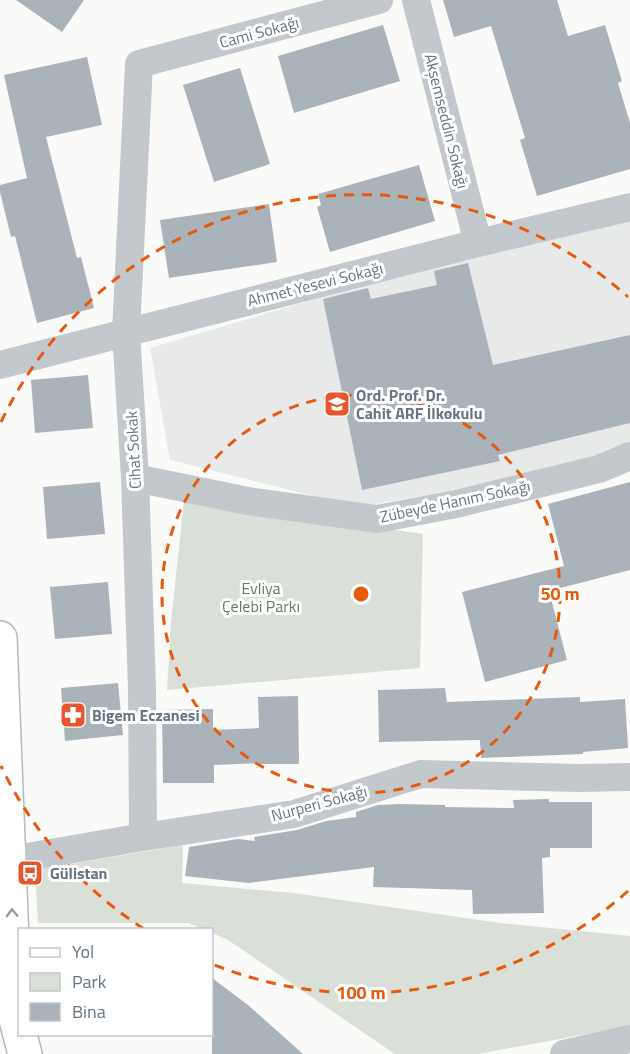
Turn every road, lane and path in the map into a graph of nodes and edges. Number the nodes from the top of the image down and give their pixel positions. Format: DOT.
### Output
graph roads {
  1 [pos="379,0"];
  2 [pos="416,0"];
  3 [pos="139,64"];
  4 [pos="630,207"];
  5 [pos="478,243"];
  6 [pos="126,332"];
  7 [pos="0,365"];
  8 [pos="630,456"];
  9 [pos="135,478"];
  10 [pos="0,638"];
  11 [pos="630,777"];
  12 [pos="143,837"];
  13 [pos="10,860"];
  14 [pos="18,1027"];
  15 [pos="20,1036"];
  16 [pos="630,1039"];
  17 [pos="25,1054"];
  18 [pos="564,1054"];
  1 -- 3 [label="street, Cami Sokağı"];
  2 -- 5 [label="street, Akşemseddin Sokağı"];
  3 -- 6 [label="street, Cihat Sokak"];
  4 -- 5 [label="street, Ahmet Yesevi Sokağı"];
  5 -- 6 [label="street, Ahmet Yesevi Sokağı"];
  6 -- 7 [label="street, Ahmet Yesevi Sokağı"];
  6 -- 9 [label="street, Cihat Sokak"];
  8 -- 9 [label="street, Zübeyde Hanım Sokağı"];
  9 -- 12 [label="street, Cihat Sokak"];
  10 -- 13 [label="main road"];
  11 -- 12 [label="street, Nurperi Sokağı"];
  12 -- 13 [label="street, Nurperi Sokağı"];
  14 -- 13 [label="main road, one-way"];
  17 -- 15 [label="main road, one-way"];
  16 -- 18 [label="street"];
}
